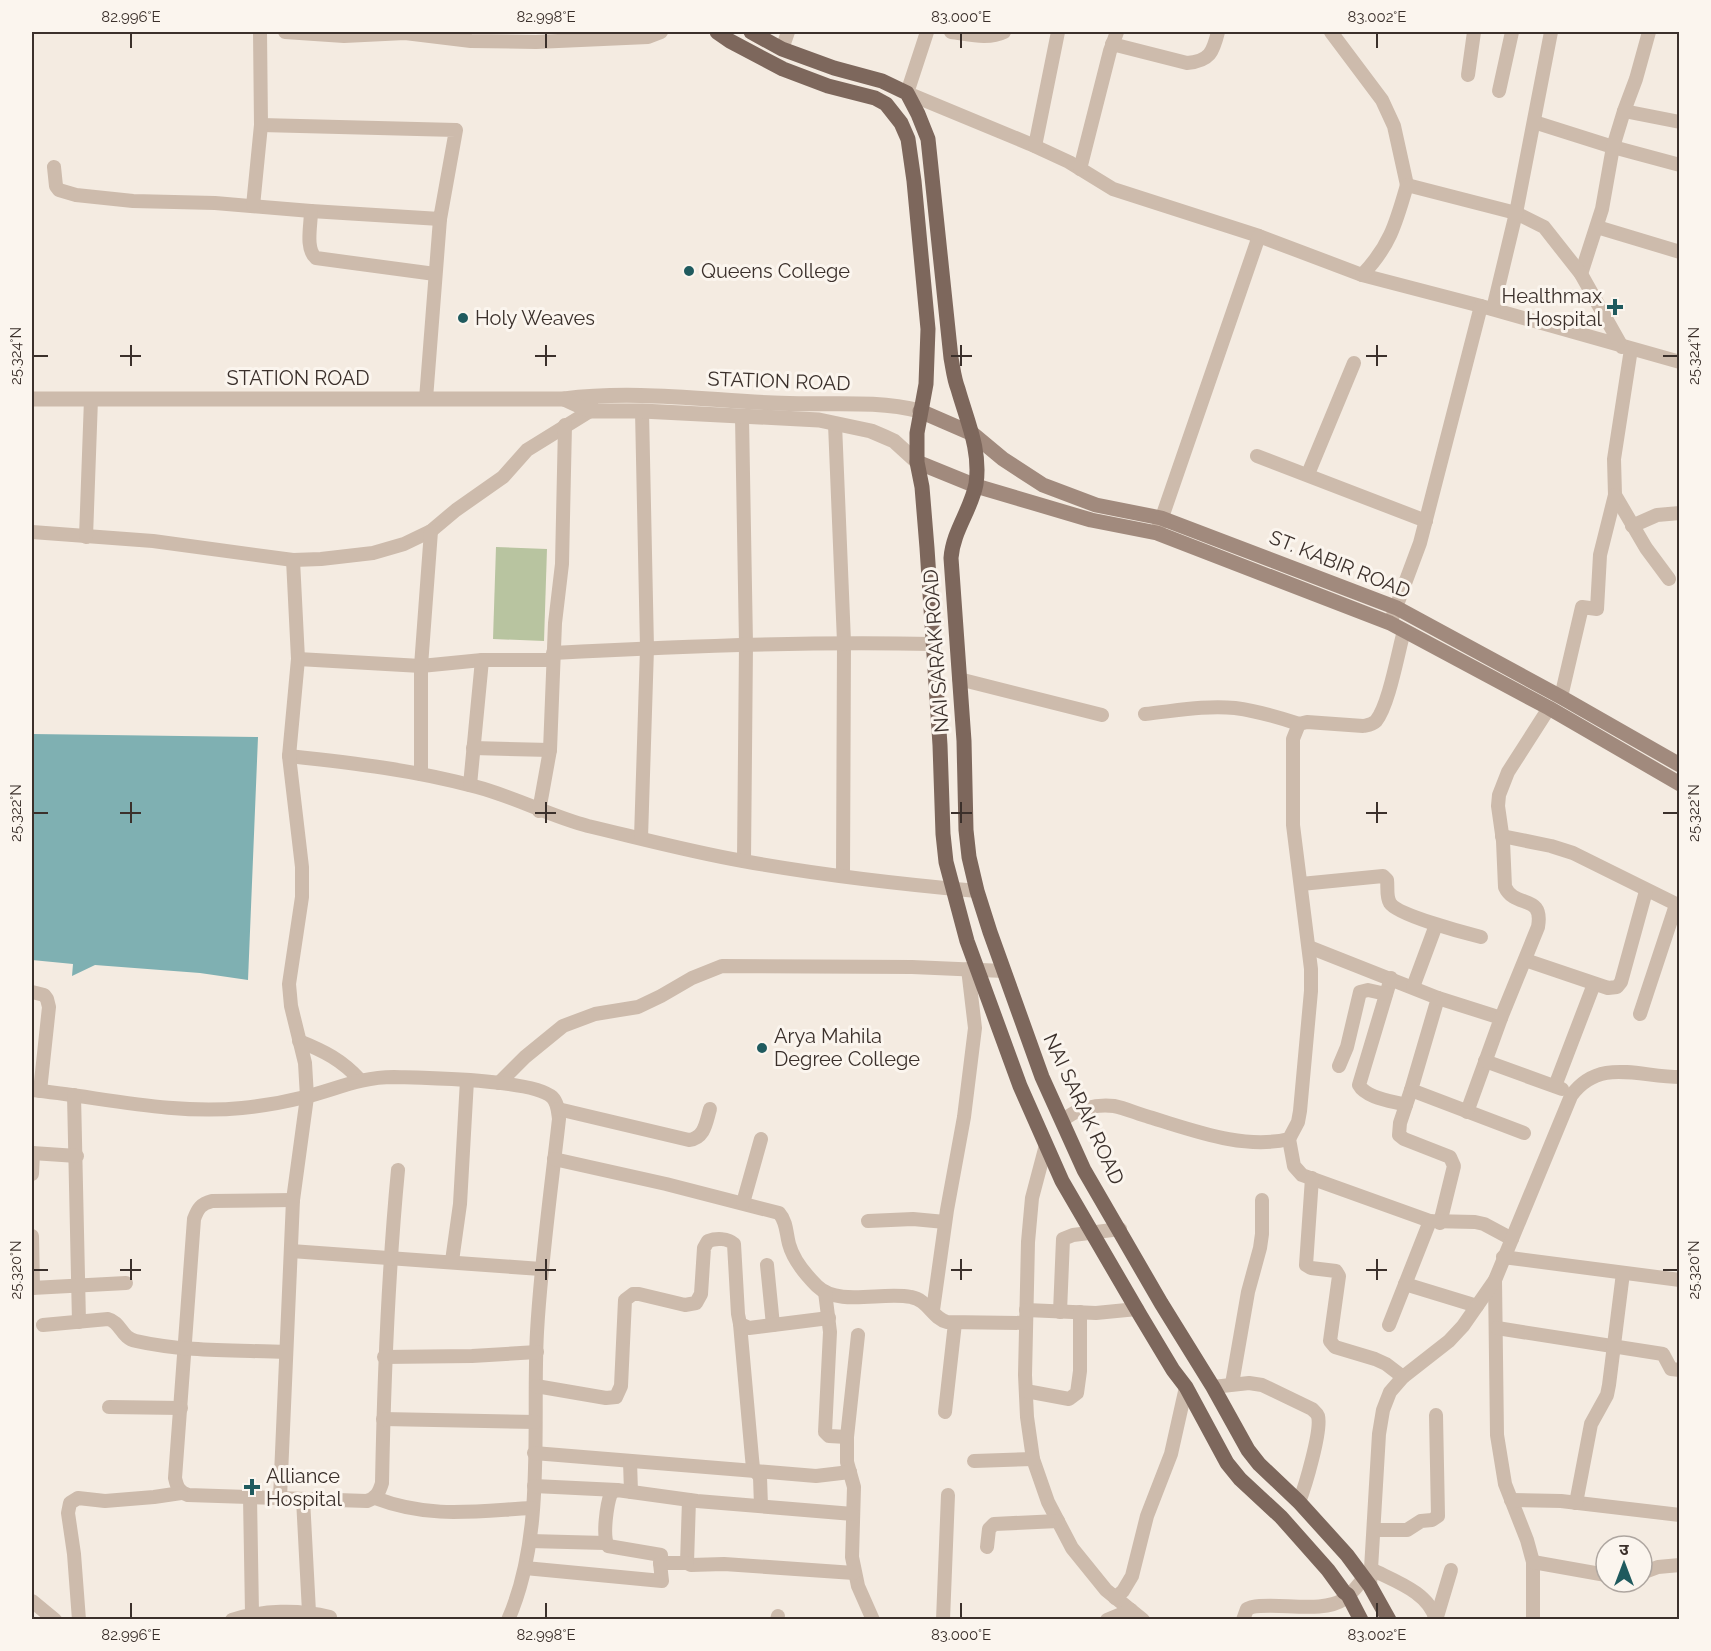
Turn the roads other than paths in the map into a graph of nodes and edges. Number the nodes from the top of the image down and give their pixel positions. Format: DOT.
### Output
graph roads {
  1 [pos="260,32"];
  2 [pos="285,32"];
  3 [pos="405,32"];
  4 [pos="661,32"];
  5 [pos="717,32"];
  6 [pos="751,32"];
  7 [pos="788,32"];
  8 [pos="927,32"];
  9 [pos="951,32"];
  10 [pos="1004,32"];
  11 [pos="1058,32"];
  12 [pos="1218,32"];
  13 [pos="1330,32"];
  14 [pos="1474,32"];
  15 [pos="1512,32"];
  16 [pos="1551,32"];
  17 [pos="1649,32"];
  18 [pos="1114,38"];
  19 [pos="782,49"];
  20 [pos="1468,75"];
  21 [pos="1498,91"];
  22 [pos="907,93"];
  23 [pos="1624,111"];
  24 [pos="1534,122"];
  25 [pos="1680,122"];
  26 [pos="261,125"];
  27 [pos="1035,146"];
  28 [pos="1613,147"];
  29 [pos="1680,165"];
  30 [pos="54,167"];
  31 [pos="1080,169"];
  32 [pos="1407,185"];
  33 [pos="253,206"];
  34 [pos="312,211"];
  35 [pos="1516,213"];
  36 [pos="440,219"];
  37 [pos="1597,227"];
  38 [pos="1259,236"];
  39 [pos="1680,252"];
  40 [pos="435,274"];
  41 [pos="1581,274"];
  42 [pos="1362,275"];
  43 [pos="1487,308"];
  44 [pos="1626,348"];
  45 [pos="1680,362"];
  46 [pos="1354,363"];
  47 [pos="32,399"];
  48 [pos="91,399"];
  49 [pos="426,399"];
  50 [pos="591,403"];
  51 [pos="642,411"];
  52 [pos="920,411"];
  53 [pos="742,417"];
  54 [pos="835,424"];
  55 [pos="565,425"];
  56 [pos="973,434"];
  57 [pos="1257,456"];
  58 [pos="917,462"];
  59 [pos="1308,474"];
  60 [pos="975,486"];
  61 [pos="1616,495"];
  62 [pos="1680,513"];
  63 [pos="1161,518"];
  64 [pos="1426,521"];
  65 [pos="1632,526"];
  66 [pos="430,531"];
  67 [pos="32,532"];
  68 [pos="1157,533"];
  69 [pos="86,537"];
  70 [pos="293,560"];
  71 [pos="1669,579"];
  72 [pos="1397,608"];
  73 [pos="1390,623"];
  74 [pos="1404,631"];
  75 [pos="844,642"];
  76 [pos="746,644"];
  77 [pos="933,644"];
  78 [pos="647,648"];
  79 [pos="553,657"];
  80 [pos="298,659"];
  81 [pos="482,660"];
  82 [pos="421,666"];
  83 [pos="959,678"];
  84 [pos="1561,697"];
  85 [pos="1549,708"];
  86 [pos="1145,714"];
  87 [pos="1102,715"];
  88 [pos="1299,724"];
  89 [pos="474,748"];
  90 [pos="550,750"];
  91 [pos="290,756"];
  92 [pos="1680,765"];
  93 [pos="421,774"];
  94 [pos="1680,784"];
  95 [pos="470,785"];
  96 [pos="539,811"];
  97 [pos="1502,836"];
  98 [pos="641,838"];
  99 [pos="744,861"];
  100 [pos="843,876"];
  101 [pos="1301,884"];
  102 [pos="952,889"];
  103 [pos="977,891"];
  104 [pos="1646,891"];
  105 [pos="1678,905"];
  106 [pos="1436,925"];
  107 [pos="1481,937"];
  108 [pos="1309,947"];
  109 [pos="1525,960"];
  110 [pos="973,969"];
  111 [pos="1004,971"];
  112 [pos="1391,978"];
  113 [pos="1594,984"];
  114 [pos="1413,987"];
  115 [pos="32,992"];
  116 [pos="1386,994"];
  117 [pos="1438,998"];
  118 [pos="1640,1014"];
  119 [pos="1501,1018"];
  120 [pos="299,1041"];
  121 [pos="1032,1049"];
  122 [pos="1009,1057"];
  123 [pos="1485,1061"];
  124 [pos="1339,1066"];
  125 [pos="1680,1077"];
  126 [pos="360,1080"];
  127 [pos="467,1080"];
  128 [pos="499,1083"];
  129 [pos="1555,1086"];
  130 [pos="1411,1090"];
  131 [pos="34,1092"];
  132 [pos="1573,1093"];
  133 [pos="75,1095"];
  134 [pos="307,1097"];
  135 [pos="1406,1105"];
  136 [pos="558,1109"];
  137 [pos="710,1109"];
  138 [pos="1467,1112"];
  139 [pos="1062,1121"];
  140 [pos="1524,1133"];
  141 [pos="1289,1138"];
  142 [pos="761,1139"];
  143 [pos="1046,1145"];
  144 [pos="32,1153"];
  145 [pos="77,1156"];
  146 [pos="554,1159"];
  147 [pos="398,1170"];
  148 [pos="32,1174"];
  149 [pos="1312,1178"];
  150 [pos="293,1200"];
  151 [pos="1262,1200"];
  152 [pos="743,1203"];
  153 [pos="868,1221"];
  154 [pos="945,1222"];
  155 [pos="1435,1222"];
  156 [pos="1120,1230"];
  157 [pos="1092,1233"];
  158 [pos="32,1236"];
  159 [pos="1512,1239"];
  160 [pos="291,1251"];
  161 [pos="1503,1257"];
  162 [pos="390,1259"];
  163 [pos="452,1262"];
  164 [pos="767,1265"];
  165 [pos="541,1269"];
  166 [pos="1623,1273"];
  167 [pos="1495,1280"];
  168 [pos="1680,1280"];
  169 [pos="126,1283"];
  170 [pos="1405,1284"];
  171 [pos="79,1286"];
  172 [pos="32,1288"];
  173 [pos="825,1292"];
  174 [pos="1477,1306"];
  175 [pos="933,1310"];
  176 [pos="1137,1310"];
  177 [pos="1060,1311"];
  178 [pos="1080,1312"];
  179 [pos="1026,1317"];
  180 [pos="829,1318"];
  181 [pos="80,1322"];
  182 [pos="955,1323"];
  183 [pos="740,1324"];
  184 [pos="1389,1324"];
  185 [pos="43,1325"];
  186 [pos="773,1325"];
  187 [pos="1497,1328"];
  188 [pos="858,1335"];
  189 [pos="1615,1346"];
  190 [pos="186,1347"];
  191 [pos="286,1352"];
  192 [pos="537,1352"];
  193 [pos="384,1357"];
  194 [pos="1680,1370"];
  195 [pos="1403,1377"];
  196 [pos="1232,1384"];
  197 [pos="536,1386"];
  198 [pos="1186,1387"];
  199 [pos="1213,1387"];
  200 [pos="1026,1391"];
  201 [pos="109,1407"];
  202 [pos="181,1408"];
  203 [pos="945,1412"];
  204 [pos="1436,1415"];
  205 [pos="383,1419"];
  206 [pos="535,1422"];
  207 [pos="847,1437"];
  208 [pos="534,1453"];
  209 [pos="1033,1459"];
  210 [pos="630,1461"];
  211 [pos="974,1461"];
  212 [pos="758,1472"];
  213 [pos="850,1472"];
  214 [pos="534,1486"];
  215 [pos="624,1491"];
  216 [pos="181,1492"];
  217 [pos="948,1496"];
  218 [pos="250,1497"];
  219 [pos="280,1498"];
  220 [pos="375,1498"];
  221 [pos="303,1499"];
  222 [pos="689,1500"];
  223 [pos="1511,1500"];
  224 [pos="1299,1502"];
  225 [pos="1576,1503"];
  226 [pos="761,1506"];
  227 [pos="532,1508"];
  228 [pos="853,1514"];
  229 [pos="1680,1515"];
  230 [pos="1058,1521"];
  231 [pos="1374,1530"];
  232 [pos="530,1540"];
  233 [pos="605,1543"];
  234 [pos="987,1547"];
  235 [pos="1533,1562"];
  236 [pos="660,1563"];
  237 [pos="687,1563"];
  238 [pos="1680,1565"];
  239 [pos="525,1568"];
  240 [pos="1654,1568"];
  241 [pos="1451,1570"];
  242 [pos="854,1573"];
  243 [pos="1594,1573"];
  244 [pos="1368,1578"];
  245 [pos="1348,1595"];
  246 [pos="1115,1598"];
  247 [pos="32,1601"];
  248 [pos="1131,1610"];
  249 [pos="309,1612"];
  250 [pos="252,1613"];
  251 [pos="1321,1613"];
  252 [pos="330,1617"];
  253 [pos="55,1620"];
  254 [pos="79,1620"];
  255 [pos="232,1620"];
  256 [pos="508,1620"];
  257 [pos="873,1620"];
  258 [pos="943,1620"];
  259 [pos="1107,1620"];
  260 [pos="1143,1620"];
  261 [pos="1243,1620"];
  262 [pos="1361,1620"];
  263 [pos="1389,1620"];
  264 [pos="1436,1620"];
  265 [pos="1533,1620"];
  1 -- 26 [label="street"];
  2 -- 3 [label="street"];
  3 -- 4 [label="street"];
  5 -- 52 [label="main road, NAI SARAK ROAD"];
  6 -- 19 [label="main road"];
  7 -- 19 [label="street"];
  8 -- 22 [label="street"];
  9 -- 10 [label="street"];
  11 -- 27 [label="street"];
  12 -- 18 [label="street"];
  13 -- 32 [label="street"];
  14 -- 20 [label="street"];
  15 -- 21 [label="street"];
  16 -- 24 [label="street"];
  17 -- 23 [label="street"];
  18 -- 31 [label="street"];
  19 -- 22 [label="main road"];
  22 -- 27 [label="street"];
  22 -- 56 [label="main road"];
  23 -- 25 [label="street"];
  23 -- 28 [label="street"];
  24 -- 28 [label="street"];
  24 -- 35 [label="street"];
  26 -- 33 [label="street"];
  26 -- 36 [label="street"];
  27 -- 31 [label="street"];
  28 -- 29 [label="street"];
  28 -- 37 [label="street"];
  30 -- 33 [label="street"];
  31 -- 38 [label="street"];
  32 -- 35 [label="street"];
  32 -- 42 [label="street"];
  33 -- 34 [label="street"];
  34 -- 36 [label="street"];
  34 -- 40 [label="street"];
  35 -- 41 [label="street"];
  35 -- 43 [label="street"];
  36 -- 40 [label="street"];
  37 -- 39 [label="street"];
  37 -- 41 [label="street"];
  38 -- 42 [label="street"];
  38 -- 63 [label="street"];
  40 -- 49 [label="street"];
  41 -- 44 [label="street"];
  42 -- 43 [label="street"];
  43 -- 44 [label="street"];
  43 -- 64 [label="street"];
  44 -- 45 [label="street"];
  44 -- 61 [label="street"];
  46 -- 59 [label="street"];
  47 -- 48 [label="street, STATION ROAD"];
  48 -- 49 [label="street, STATION ROAD"];
  48 -- 69 [label="street"];
  49 -- 50 [label="street, STATION ROAD"];
  50 -- 51 [label="street, STATION ROAD"];
  50 -- 52 [label="street, STATION ROAD"];
  50 -- 55 [label="street"];
  51 -- 53 [label="street, STATION ROAD"];
  51 -- 78 [label="street"];
  52 -- 56 [label="main road, ST. KABIR ROAD"];
  52 -- 58 [label="main road, NAI SARAK ROAD"];
  53 -- 54 [label="street, STATION ROAD"];
  53 -- 76 [label="street"];
  54 -- 58 [label="street, STATION ROAD"];
  54 -- 75 [label="street"];
  55 -- 66 [label="street"];
  55 -- 79 [label="street"];
  56 -- 60 [label="main road"];
  56 -- 63 [label="main road, ST. KABIR ROAD"];
  57 -- 59 [label="street"];
  58 -- 60 [label="main road, ST. KABIR ROAD"];
  58 -- 77 [label="main road, NAI SARAK ROAD"];
  59 -- 64 [label="street"];
  60 -- 68 [label="main road, ST. KABIR ROAD"];
  60 -- 83 [label="main road, NAI SARAK ROAD"];
  61 -- 65 [label="street"];
  61 -- 84 [label="street"];
  62 -- 65 [label="street"];
  63 -- 68 [label="street"];
  63 -- 72 [label="main road, ST. KABIR ROAD"];
  64 -- 72 [label="street"];
  65 -- 71 [label="street"];
  66 -- 70 [label="street"];
  66 -- 82 [label="street"];
  67 -- 69 [label="street"];
  68 -- 73 [label="main road, ST. KABIR ROAD"];
  69 -- 70 [label="street"];
  70 -- 80 [label="street"];
  72 -- 73 [label="street"];
  72 -- 84 [label="main road, ST. KABIR ROAD"];
  73 -- 74 [label="main road, ST. KABIR ROAD"];
  74 -- 85 [label="main road, ST. KABIR ROAD"];
  74 -- 88 [label="street"];
  75 -- 76 [label="street"];
  75 -- 77 [label="street"];
  75 -- 100 [label="street"];
  76 -- 78 [label="street"];
  76 -- 99 [label="street"];
  77 -- 102 [label="main road, NAI SARAK ROAD"];
  78 -- 79 [label="street"];
  78 -- 98 [label="street"];
  79 -- 81 [label="street"];
  79 -- 90 [label="street"];
  80 -- 82 [label="street"];
  80 -- 91 [label="street"];
  81 -- 82 [label="street"];
  81 -- 89 [label="street"];
  82 -- 93 [label="street"];
  83 -- 87 [label="street"];
  83 -- 103 [label="main road, NAI SARAK ROAD"];
  84 -- 92 [label="main road, ST. KABIR ROAD"];
  85 -- 94 [label="main road, ST. KABIR ROAD"];
  85 -- 97 [label="street"];
  86 -- 88 [label="street"];
  88 -- 101 [label="street"];
  89 -- 90 [label="street"];
  89 -- 95 [label="street"];
  90 -- 96 [label="street"];
  91 -- 93 [label="street"];
  91 -- 120 [label="street"];
  93 -- 95 [label="street"];
  95 -- 96 [label="street"];
  96 -- 98 [label="street"];
  97 -- 104 [label="street"];
  97 -- 109 [label="street"];
  98 -- 99 [label="street"];
  99 -- 100 [label="street"];
  100 -- 102 [label="street"];
  101 -- 106 [label="street"];
  101 -- 108 [label="street"];
  102 -- 103 [label="street"];
  102 -- 110 [label="main road, NAI SARAK ROAD"];
  103 -- 111 [label="main road, NAI SARAK ROAD"];
  104 -- 105 [label="street"];
  104 -- 113 [label="street"];
  105 -- 118 [label="street"];
  106 -- 107 [label="street"];
  106 -- 114 [label="street"];
  108 -- 112 [label="street"];
  108 -- 141 [label="street"];
  109 -- 113 [label="street"];
  109 -- 119 [label="street"];
  110 -- 111 [label="street"];
  110 -- 122 [label="main road, NAI SARAK ROAD"];
  110 -- 128 [label="street"];
  110 -- 154 [label="street"];
  111 -- 121 [label="main road, NAI SARAK ROAD"];
  112 -- 114 [label="street"];
  112 -- 116 [label="street"];
  113 -- 129 [label="street"];
  114 -- 117 [label="street"];
  115 -- 131 [label="street"];
  116 -- 124 [label="street"];
  116 -- 135 [label="street"];
  117 -- 119 [label="street"];
  117 -- 130 [label="street"];
  119 -- 123 [label="street"];
  120 -- 126 [label="street"];
  120 -- 134 [label="street"];
  121 -- 122 [label="main road"];
  121 -- 139 [label="main road, NAI SARAK ROAD"];
  122 -- 143 [label="main road, NAI SARAK ROAD"];
  123 -- 129 [label="street"];
  123 -- 138 [label="street"];
  125 -- 132 [label="street"];
  126 -- 127 [label="street"];
  126 -- 134 [label="street"];
  127 -- 128 [label="street"];
  127 -- 163 [label="street"];
  128 -- 136 [label="street"];
  129 -- 132 [label="street"];
  130 -- 135 [label="street"];
  130 -- 138 [label="street"];
  131 -- 133 [label="street"];
  132 -- 159 [label="street"];
  133 -- 134 [label="street"];
  133 -- 145 [label="street"];
  134 -- 150 [label="street"];
  135 -- 155 [label="street"];
  136 -- 137 [label="street"];
  136 -- 146 [label="street"];
  138 -- 140 [label="street"];
  139 -- 141 [label="street"];
  139 -- 156 [label="main road, NAI SARAK ROAD"];
  141 -- 149 [label="street"];
  142 -- 152 [label="street"];
  143 -- 157 [label="main road, NAI SARAK ROAD"];
  143 -- 179 [label="street"];
  144 -- 145 [label="street"];
  144 -- 148 [label="street"];
  145 -- 171 [label="street"];
  146 -- 152 [label="street"];
  146 -- 165 [label="street"];
  147 -- 162 [label="street"];
  149 -- 155 [label="street"];
  149 -- 195 [label="street"];
  150 -- 160 [label="street"];
  150 -- 190 [label="street"];
  151 -- 196 [label="street"];
  152 -- 173 [label="street"];
  153 -- 154 [label="street"];
  154 -- 175 [label="street"];
  155 -- 159 [label="street"];
  155 -- 170 [label="street"];
  156 -- 157 [label="street"];
  156 -- 199 [label="main road, NAI SARAK ROAD"];
  157 -- 176 [label="main road, NAI SARAK ROAD"];
  157 -- 177 [label="street"];
  158 -- 172 [label="street"];
  159 -- 161 [label="street"];
  160 -- 162 [label="street"];
  160 -- 191 [label="street"];
  161 -- 166 [label="street"];
  161 -- 167 [label="street"];
  162 -- 163 [label="street"];
  162 -- 193 [label="street"];
  163 -- 165 [label="street"];
  164 -- 186 [label="street"];
  165 -- 192 [label="street"];
  166 -- 168 [label="street"];
  166 -- 189 [label="street"];
  167 -- 174 [label="street"];
  167 -- 187 [label="street"];
  169 -- 171 [label="street"];
  170 -- 174 [label="street"];
  170 -- 184 [label="street"];
  171 -- 172 [label="street"];
  171 -- 181 [label="street"];
  173 -- 175 [label="street"];
  173 -- 180 [label="street"];
  174 -- 195 [label="street"];
  175 -- 182 [label="street"];
  176 -- 178 [label="street"];
  176 -- 198 [label="main road, NAI SARAK ROAD"];
  177 -- 178 [label="street"];
  177 -- 179 [label="street"];
  178 -- 200 [label="street"];
  179 -- 182 [label="street"];
  179 -- 200 [label="street"];
  180 -- 186 [label="street"];
  180 -- 207 [label="street"];
  181 -- 185 [label="street"];
  181 -- 190 [label="street"];
  182 -- 203 [label="street"];
  183 -- 186 [label="street"];
  183 -- 197 [label="street"];
  183 -- 212 [label="street"];
  187 -- 189 [label="street"];
  187 -- 223 [label="street"];
  188 -- 207 [label="street"];
  189 -- 194 [label="street"];
  189 -- 225 [label="street"];
  190 -- 191 [label="street"];
  190 -- 202 [label="street"];
  191 -- 219 [label="street"];
  192 -- 193 [label="street"];
  192 -- 197 [label="street"];
  193 -- 205 [label="street"];
  195 -- 231 [label="street"];
  196 -- 199 [label="street"];
  196 -- 224 [label="street"];
  197 -- 206 [label="street"];
  198 -- 245 [label="main road, NAI SARAK ROAD"];
  198 -- 246 [label="street"];
  199 -- 224 [label="main road, NAI SARAK ROAD"];
  200 -- 209 [label="street"];
  201 -- 202 [label="street"];
  202 -- 216 [label="street"];
  204 -- 231 [label="street"];
  205 -- 206 [label="street"];
  205 -- 220 [label="street"];
  206 -- 208 [label="street"];
  207 -- 213 [label="street"];
  208 -- 210 [label="street"];
  208 -- 214 [label="street"];
  209 -- 211 [label="street"];
  209 -- 230 [label="street"];
  210 -- 212 [label="street"];
  210 -- 215 [label="street"];
  212 -- 213 [label="street"];
  212 -- 226 [label="street"];
  213 -- 228 [label="street"];
  214 -- 215 [label="street"];
  214 -- 227 [label="street"];
  215 -- 222 [label="street"];
  215 -- 233 [label="street"];
  216 -- 218 [label="street"];
  216 -- 254 [label="street"];
  217 -- 258 [label="street"];
  218 -- 219 [label="street"];
  218 -- 250 [label="street"];
  219 -- 221 [label="street"];
  220 -- 221 [label="street"];
  220 -- 227 [label="street"];
  221 -- 249 [label="street"];
  222 -- 226 [label="street"];
  222 -- 237 [label="street"];
  223 -- 225 [label="street"];
  223 -- 235 [label="street"];
  224 -- 244 [label="main road, NAI SARAK ROAD"];
  225 -- 229 [label="street"];
  226 -- 228 [label="street"];
  227 -- 232 [label="street"];
  228 -- 242 [label="street"];
  230 -- 234 [label="street"];
  230 -- 246 [label="street"];
  231 -- 244 [label="street"];
  232 -- 233 [label="street"];
  232 -- 239 [label="street"];
  233 -- 236 [label="street"];
  235 -- 243 [label="street"];
  235 -- 265 [label="street"];
  236 -- 237 [label="street"];
  236 -- 239 [label="street"];
  237 -- 242 [label="street"];
  238 -- 240 [label="street"];
  239 -- 256 [label="street"];
  241 -- 264 [label="street"];
  242 -- 257 [label="street"];
  244 -- 245 [label="street"];
  244 -- 263 [label="main road, NAI SARAK ROAD"];
  244 -- 264 [label="street"];
  245 -- 251 [label="street"];
  245 -- 262 [label="main road, NAI SARAK ROAD"];
  246 -- 248 [label="street"];
  247 -- 253 [label="street"];
  248 -- 259 [label="street"];
  248 -- 260 [label="street"];
  249 -- 250 [label="street"];
  249 -- 252 [label="street"];
  250 -- 255 [label="street"];
  251 -- 261 [label="street"];
}
